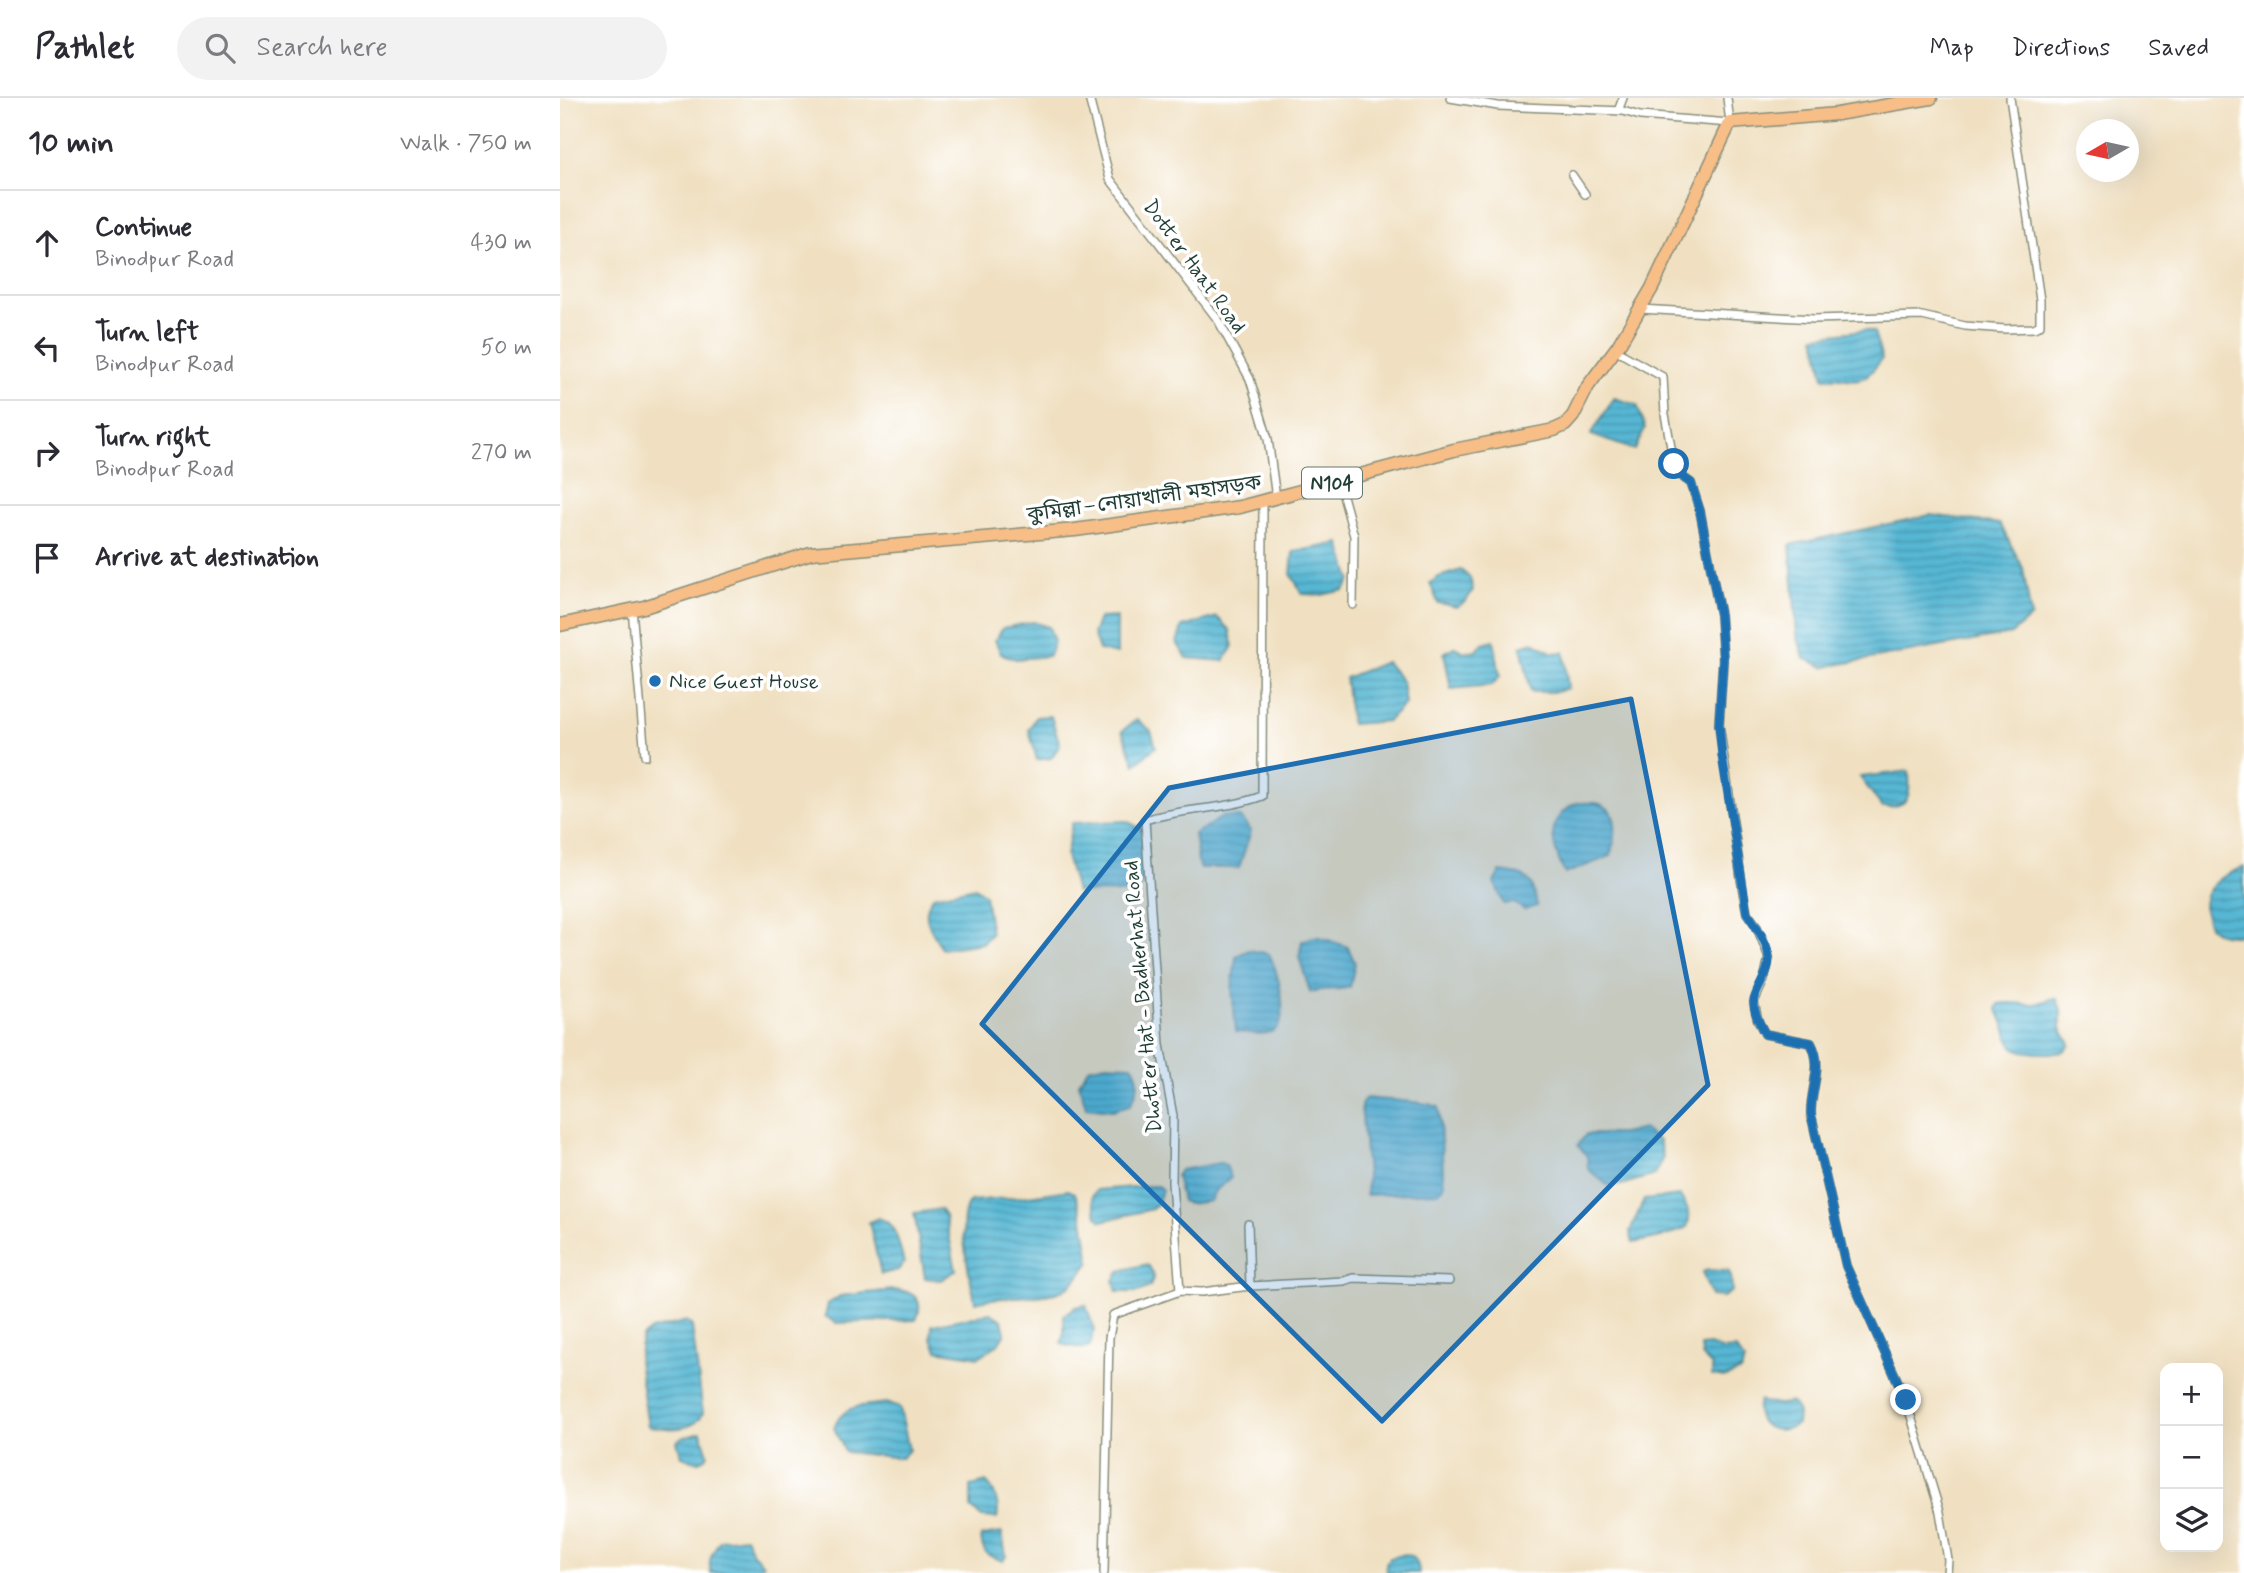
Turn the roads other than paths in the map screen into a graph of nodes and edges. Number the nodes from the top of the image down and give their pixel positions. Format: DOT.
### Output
graph roads {
  1 [pos="1088,98"];
  2 [pos="1450,98"];
  3 [pos="1623,98"];
  4 [pos="1727,98"];
  5 [pos="1930,98"];
  6 [pos="2010,98"];
  7 [pos="1621,111"];
  8 [pos="1730,123"];
  9 [pos="1572,175"];
  10 [pos="1585,194"];
  11 [pos="1640,309"];
  12 [pos="1615,350"];
  13 [pos="1339,481"];
  14 [pos="1269,500"];
  15 [pos="1353,605"];
  16 [pos="632,610"];
  17 [pos="560,625"];
  18 [pos="645,756"];
  19 [pos="1248,1224"];
  20 [pos="1448,1281"];
  21 [pos="1250,1286"];
  22 [pos="1181,1291"];
  23 [pos="1104,1573"];
  24 [pos="1947,1573"];
  1 -- 14 [label="street, Dotter Haat Road"];
  2 -- 7 [label="street"];
  3 -- 7 [label="street"];
  4 -- 8 [label="street"];
  5 -- 8 [label="highway"];
  6 -- 11 [label="street"];
  7 -- 8 [label="street"];
  8 -- 11 [label="highway, কুমিল্লা–নোয়াখালী মহাসড়ক / N104"];
  9 -- 10 [label="street"];
  11 -- 12 [label="highway, কুমিল্লা–নোয়াখালী মহাসড়ক / N104"];
  12 -- 13 [label="highway, কুমিল্লা–নোয়াখালী মহাসড়ক / N104"];
  12 -- 24 [label="street"];
  13 -- 14 [label="highway, কুমিল্লা–নোয়াখালী মহাসড়ক / N104"];
  13 -- 15 [label="street"];
  14 -- 16 [label="highway, কুমিল্লা–নোয়াখালী মহাসড়ক / N104"];
  14 -- 22 [label="street, Dhotter Hat - Badherhat Road"];
  16 -- 17 [label="highway, কুমিল্লা–নোয়াখালী মহাসড়ক / N104"];
  16 -- 18 [label="street"];
  19 -- 21 [label="street"];
  20 -- 21 [label="street"];
  21 -- 22 [label="street"];
  22 -- 23 [label="street"];
}
